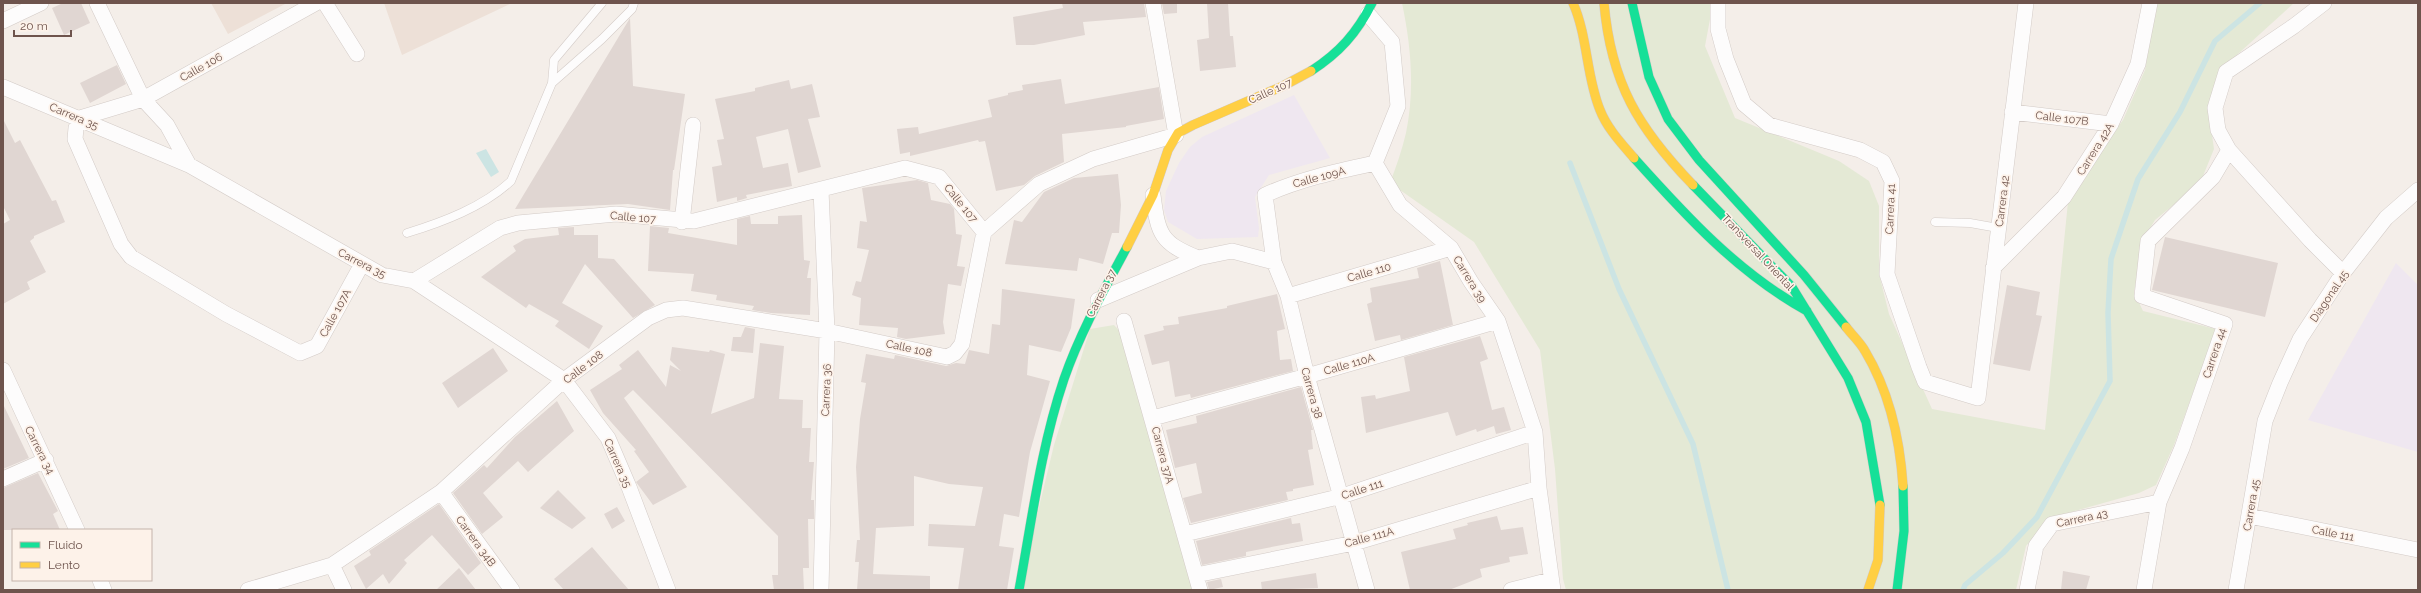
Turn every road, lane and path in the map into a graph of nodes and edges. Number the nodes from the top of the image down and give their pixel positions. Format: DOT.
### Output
graph roads {
  1 [pos="40,3"];
  2 [pos="97,3"];
  3 [pos="316,3"];
  4 [pos="326,3"];
  5 [pos="602,3"];
  6 [pos="634,3"];
  7 [pos="1153,3"];
  8 [pos="1573,3"];
  9 [pos="1604,3"];
  10 [pos="1718,3"];
  11 [pos="2026,3"];
  12 [pos="2150,3"];
  13 [pos="2324,3"];
  14 [pos="1633,4"];
  15 [pos="1372,7"];
  16 [pos="3,21"];
  17 [pos="357,54"];
  18 [pos="552,83"];
  19 [pos="3,87"];
  20 [pos="143,99"];
  21 [pos="2012,112"];
  22 [pos="80,118"];
  23 [pos="2111,124"];
  24 [pos="693,125"];
  25 [pos="1176,135"];
  26 [pos="2229,150"];
  27 [pos="1375,163"];
  28 [pos="189,165"];
  29 [pos="821,190"];
  30 [pos="2418,190"];
  31 [pos="1153,194"];
  32 [pos="1265,195"];
  33 [pos="682,222"];
  34 [pos="1935,222"];
  35 [pos="1998,228"];
  36 [pos="984,232"];
  37 [pos="407,233"];
  38 [pos="1451,248"];
  39 [pos="1198,258"];
  40 [pos="1274,262"];
  41 [pos="362,264"];
  42 [pos="1993,268"];
  43 [pos="2343,274"];
  44 [pos="414,281"];
  45 [pos="1288,296"];
  46 [pos="1098,300"];
  47 [pos="1807,311"];
  48 [pos="1124,321"];
  49 [pos="1498,321"];
  50 [pos="827,331"];
  51 [pos="3,370"];
  52 [pos="1307,376"];
  53 [pos="564,380"];
  54 [pos="1978,398"];
  55 [pos="1153,418"];
  56 [pos="2265,421"];
  57 [pos="1535,432"];
  58 [pos="46,460"];
  59 [pos="3,479"];
  60 [pos="1539,488"];
  61 [pos="441,492"];
  62 [pos="1342,496"];
  63 [pos="2159,502"];
  64 [pos="2249,516"];
  65 [pos="77,529"];
  66 [pos="1185,534"];
  67 [pos="1354,543"];
  68 [pos="2418,550"];
  69 [pos="332,565"];
  70 [pos="1196,575"];
  71 [pos="1552,585"];
  72 [pos="664,588"];
  73 [pos="248,590"];
  74 [pos="344,590"];
  75 [pos="512,590"];
  76 [pos="821,590"];
  77 [pos="1019,590"];
  78 [pos="1200,590"];
  79 [pos="1367,590"];
  80 [pos="1511,590"];
  81 [pos="1868,590"];
  82 [pos="1897,590"];
  83 [pos="2027,590"];
  84 [pos="2144,590"];
  85 [pos="2236,590"];
  1 -- 16 [label="street"];
  2 -- 20 [label="street"];
  3 -- 20 [label="street, Calle 106"];
  4 -- 17 [label="street"];
  5 -- 18 [label="lane"];
  6 -- 18 [label="lane"];
  7 -- 25 [label="street"];
  8 -- 47 [label="main road"];
  9 -- 47 [label="main road, Transversal Oriental"];
  10 -- 54 [label="street, Carrera 41"];
  11 -- 21 [label="street, Carrera 42"];
  12 -- 23 [label="street, Carrera 42A"];
  13 -- 26 [label="street"];
  14 -- 82 [label="main road, Transversal Oriental"];
  15 -- 25 [label="main road, Calle 107"];
  15 -- 27 [label="street"];
  18 -- 37 [label="lane"];
  19 -- 22 [label="street, Carrera 35"];
  20 -- 22 [label="street, Calle 106"];
  20 -- 28 [label="street"];
  21 -- 23 [label="street, Calle 107B"];
  21 -- 35 [label="street, Carrera 42"];
  22 -- 28 [label="street, Carrera 35"];
  22 -- 41 [label="street, Calle 107A"];
  23 -- 42 [label="street, Carrera 42A"];
  24 -- 33 [label="street"];
  25 -- 31 [label="main road, Carrera 37"];
  25 -- 36 [label="street, Calle 107"];
  26 -- 43 [label="street"];
  26 -- 63 [label="street, Carrera 44"];
  27 -- 32 [label="street, Calle 109A"];
  27 -- 38 [label="street, Carrera 39"];
  28 -- 41 [label="street, Carrera 35"];
  29 -- 33 [label="street, Calle 107"];
  29 -- 36 [label="street, Calle 107"];
  29 -- 50 [label="street, Carrera 36"];
  30 -- 43 [label="street, Diagonal 45"];
  31 -- 39 [label="street"];
  31 -- 46 [label="main road, Carrera 37"];
  32 -- 40 [label="street, Carrera 38"];
  33 -- 44 [label="street, Calle 107"];
  34 -- 35 [label="lane"];
  35 -- 42 [label="street, Carrera 42"];
  36 -- 50 [label="street, Calle 108"];
  38 -- 45 [label="street, Calle 110"];
  38 -- 49 [label="street, Carrera 39"];
  39 -- 40 [label="street"];
  39 -- 46 [label="street"];
  40 -- 45 [label="street, Carrera 38"];
  41 -- 44 [label="street, Carrera 35"];
  42 -- 54 [label="street, Carrera 42"];
  43 -- 56 [label="street, Diagonal 45"];
  44 -- 53 [label="street, Carrera 35"];
  45 -- 52 [label="street, Carrera 38"];
  46 -- 77 [label="main road, Carrera 37"];
  47 -- 81 [label="main road, Transversal Oriental"];
  48 -- 55 [label="street, Carrera 37A"];
  49 -- 52 [label="street, Calle 110A"];
  49 -- 57 [label="street, Carrera 39"];
  50 -- 53 [label="street, Calle 108"];
  50 -- 76 [label="street, Carrera 36"];
  51 -- 58 [label="street, Carrera 34"];
  52 -- 55 [label="street, Calle 110A"];
  52 -- 62 [label="street, Carrera 38"];
  53 -- 61 [label="street, Calle 108"];
  53 -- 72 [label="street, Carrera 35"];
  55 -- 66 [label="street, Carrera 37A"];
  56 -- 64 [label="street, Carrera 45"];
  57 -- 60 [label="street, Carrera 39"];
  57 -- 62 [label="street, Calle 111"];
  58 -- 59 [label="street"];
  58 -- 65 [label="street, Carrera 34"];
  60 -- 67 [label="street, Calle 111A"];
  60 -- 71 [label="street, Carrera 39"];
  61 -- 69 [label="street, Calle 108"];
  61 -- 75 [label="street, Carrera 34B"];
  62 -- 66 [label="street, Calle 111"];
  62 -- 67 [label="street, Carrera 38"];
  63 -- 83 [label="street, Carrera 43"];
  63 -- 84 [label="street, Carrera 44"];
  64 -- 68 [label="street, Calle 111"];
  64 -- 85 [label="street, Carrera 45"];
  66 -- 70 [label="street, Carrera 37A"];
  67 -- 70 [label="street, Calle 111A"];
  67 -- 79 [label="street, Carrera 38"];
  69 -- 73 [label="street, Calle 108"];
  69 -- 74 [label="street"];
  70 -- 78 [label="street, Carrera 37A"];
  71 -- 80 [label="street"];
}
